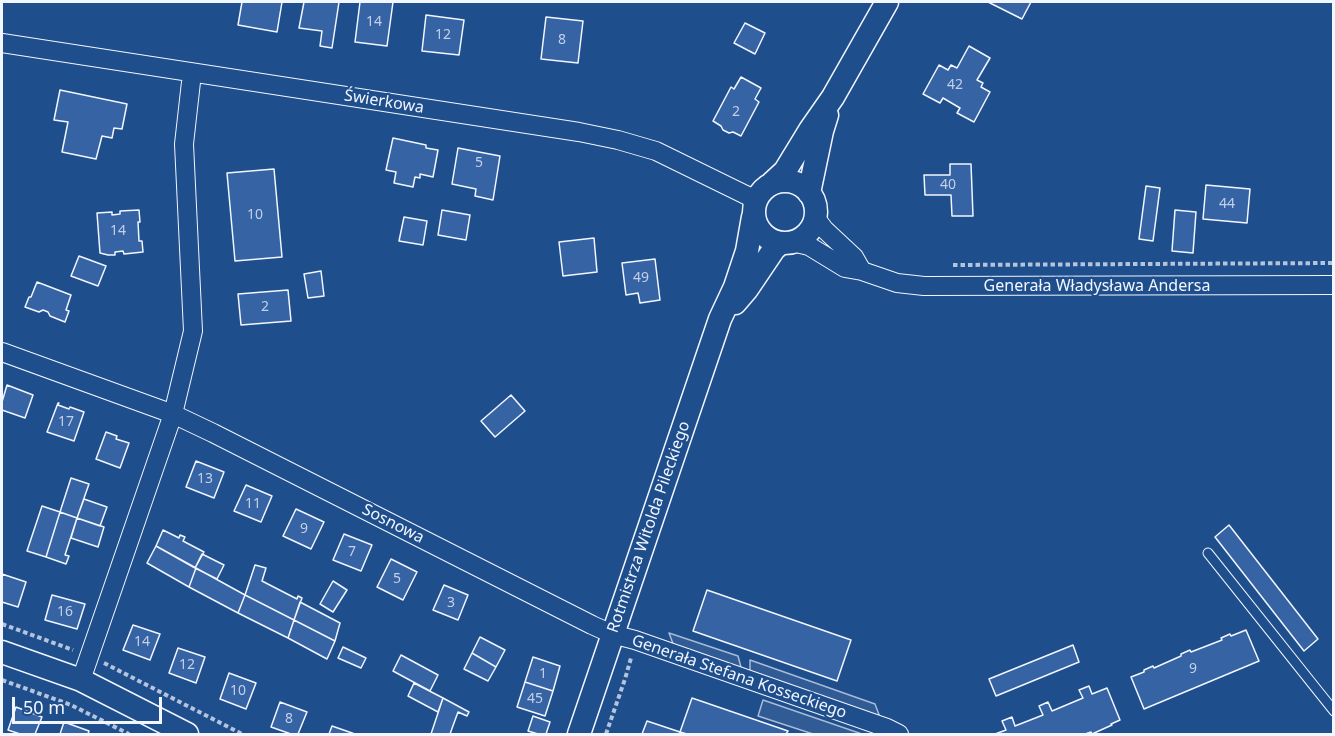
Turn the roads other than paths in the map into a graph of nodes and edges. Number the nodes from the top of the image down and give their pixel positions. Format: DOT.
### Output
graph roads {
  1 [pos="887,2"];
  2 [pos="2,43"];
  3 [pos="192,73"];
  4 [pos="833,97"];
  5 [pos="772,183"];
  6 [pos="809,193"];
  7 [pos="755,208"];
  8 [pos="815,217"];
  9 [pos="787,243"];
  10 [pos="862,271"];
  11 [pos="1334,285"];
  12 [pos="720,320"];
  13 [pos="2,352"];
  14 [pos="173,414"];
  15 [pos="1208,554"];
  16 [pos="612,634"];
  17 [pos="2,652"];
  18 [pos="81,680"];
  19 [pos="1334,711"];
  20 [pos="187,735"];
  21 [pos="579,735"];
  22 [pos="899,735"];
  1 -- 4 [label="street"];
  2 -- 3 [label="street, Świerkowa"];
  3 -- 7 [label="street, Świerkowa"];
  3 -- 14 [label="street"];
  4 -- 5 [label="street"];
  4 -- 6 [label="street"];
  5 -- 6 [label="street"];
  5 -- 7 [label="street"];
  6 -- 8 [label="street"];
  7 -- 9 [label="street"];
  7 -- 12 [label="street, Rotmistrza Witolda Pileckiego"];
  8 -- 9 [label="street"];
  8 -- 10 [label="street"];
  9 -- 10 [label="street, Generała Władysława Andersa"];
  9 -- 12 [label="street, Rotmistrza Witolda Pileckiego"];
  10 -- 11 [label="street, Generała Władysława Andersa"];
  12 -- 16 [label="street, Rotmistrza Witolda Pileckiego"];
  13 -- 14 [label="street, Sosnowa"];
  14 -- 16 [label="street, Sosnowa"];
  14 -- 18 [label="street"];
  15 -- 19 [label="lane"];
  16 -- 21 [label="street, Rotmistrza Witolda Pileckiego"];
  16 -- 22 [label="street, Generała Stefana Kosseckiego"];
  17 -- 18 [label="street"];
  18 -- 20 [label="street"];
}
